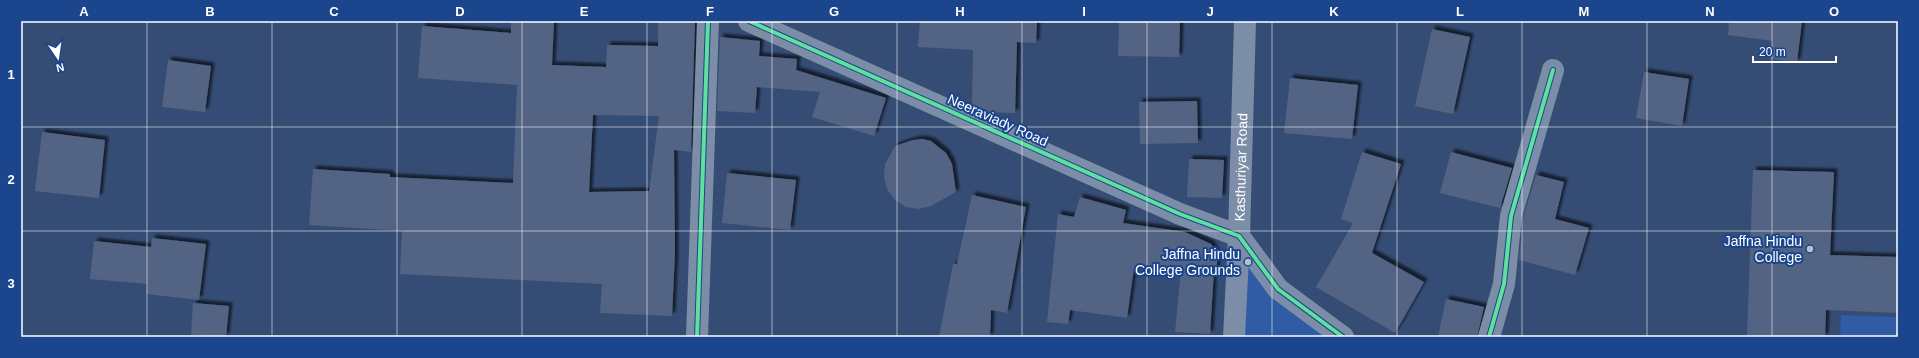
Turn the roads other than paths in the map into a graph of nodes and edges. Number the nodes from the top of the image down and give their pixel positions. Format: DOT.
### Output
graph roads {
  1 [pos="708,21"];
  2 [pos="749,21"];
  3 [pos="1245,21"];
  4 [pos="1553,70"];
  5 [pos="1239,236"];
  6 [pos="697,337"];
  7 [pos="1234,337"];
  8 [pos="1343,337"];
  9 [pos="1489,337"];
  1 -- 6 [label="street"];
  2 -- 5 [label="street, Neeraviady Road"];
  3 -- 5 [label="street, Kasthuriyar Road"];
  4 -- 9 [label="street"];
  5 -- 7 [label="street, Kasthuriyar Road"];
  5 -- 8 [label="street"];
}
